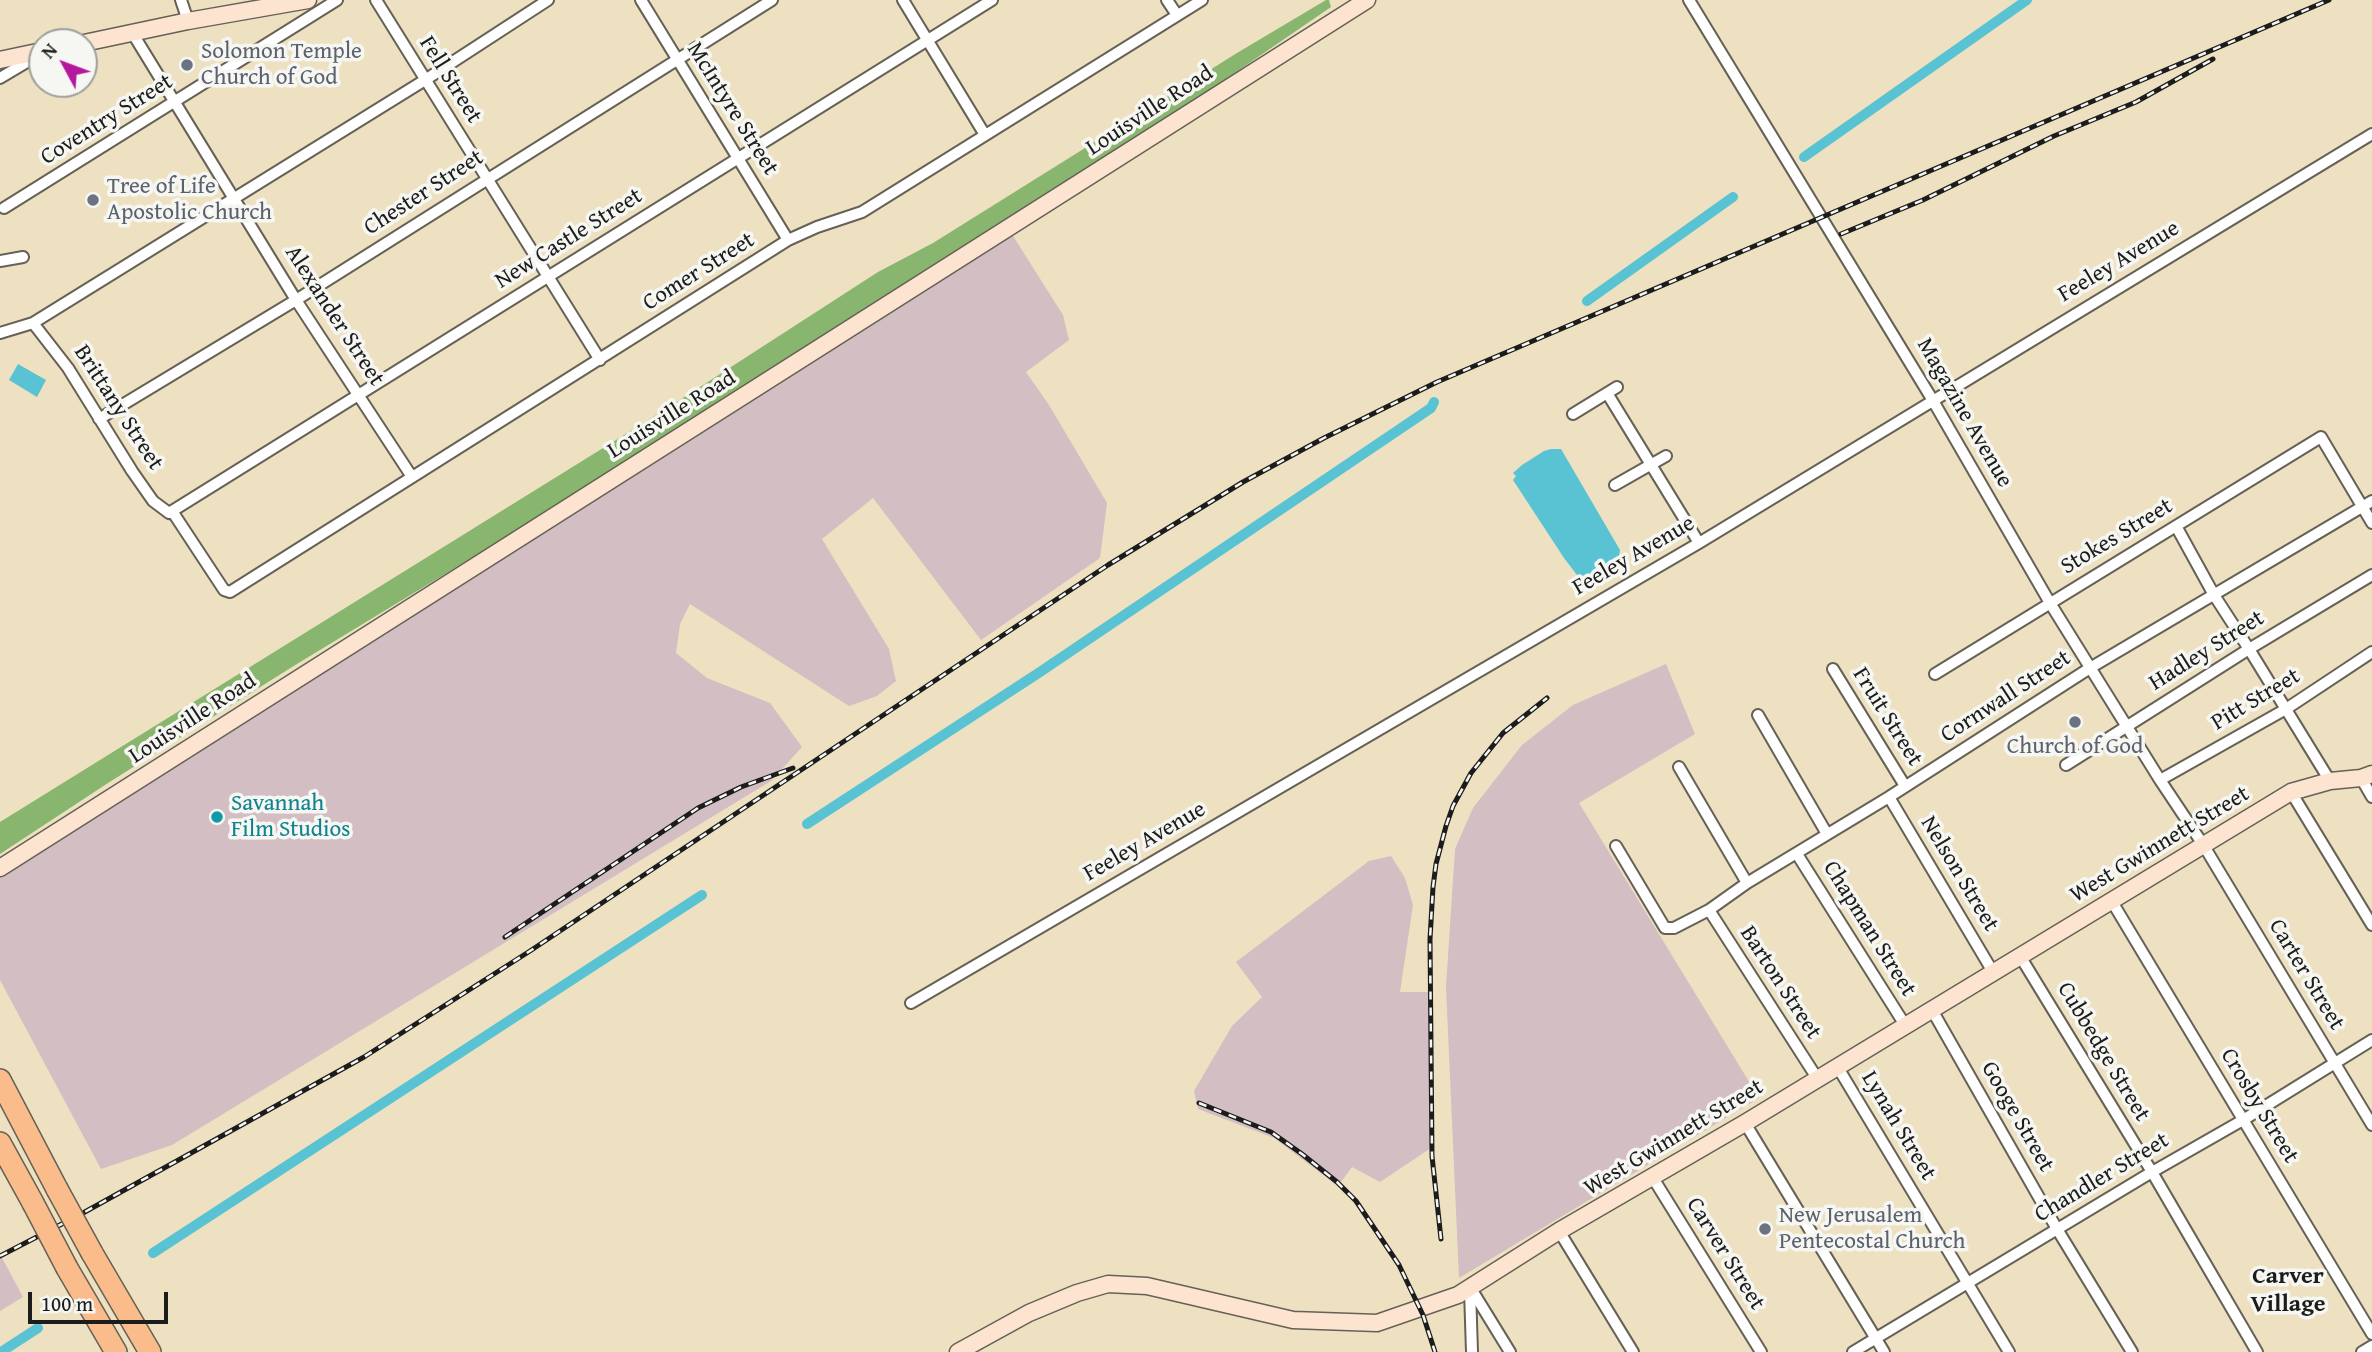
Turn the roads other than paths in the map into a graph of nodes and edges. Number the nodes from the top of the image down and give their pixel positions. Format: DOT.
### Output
graph roads {
  1 [pos="181,0"];
  2 [pos="308,0"];
  3 [pos="337,0"];
  4 [pos="376,0"];
  5 [pos="548,0"];
  6 [pos="641,0"];
  7 [pos="772,0"];
  8 [pos="903,0"];
  9 [pos="992,0"];
  10 [pos="1167,0"];
  11 [pos="1202,0"];
  12 [pos="1367,0"];
  13 [pos="1689,0"];
  14 [pos="283,2"];
  15 [pos="1177,15"];
  16 [pos="188,21"];
  17 [pos="133,34"];
  18 [pos="98,40"];
  19 [pos="927,41"];
  20 [pos="28,55"];
  21 [pos="677,59"];
  22 [pos="0,60"];
  23 [pos="28,61"];
  24 [pos="0,78"];
  25 [pos="425,80"];
  26 [pos="176,102"];
  27 [pos="2372,134"];
  28 [pos="985,135"];
  29 [pos="738,158"];
  30 [pos="486,178"];
  31 [pos="234,197"];
  32 [pos="5,208"];
  33 [pos="788,240"];
  34 [pos="23,257"];
  35 [pos="0,261"];
  36 [pos="548,277"];
  37 [pos="296,300"];
  38 [pos="33,323"];
  39 [pos="0,333"];
  40 [pos="600,360"];
  41 [pos="359,394"];
  42 [pos="1932,399"];
  43 [pos="1573,414"];
  44 [pos="99,419"];
  45 [pos="1666,456"];
  46 [pos="1650,464"];
  47 [pos="412,477"];
  48 [pos="1615,485"];
  49 [pos="2367,504"];
  50 [pos="170,512"];
  51 [pos="2372,523"];
  52 [pos="2176,526"];
  53 [pos="1699,543"];
  54 [pos="2372,575"];
  55 [pos="224,590"];
  56 [pos="2214,595"];
  57 [pos="2050,603"];
  58 [pos="2249,649"];
  59 [pos="2372,652"];
  60 [pos="2091,668"];
  61 [pos="1833,669"];
  62 [pos="1935,674"];
  63 [pos="2286,709"];
  64 [pos="1758,716"];
  65 [pos="2127,727"];
  66 [pos="2066,765"];
  67 [pos="1679,766"];
  68 [pos="2366,776"];
  69 [pos="2160,780"];
  70 [pos="2330,781"];
  71 [pos="1906,786"];
  72 [pos="2291,792"];
  73 [pos="1889,797"];
  74 [pos="2372,797"];
  75 [pos="1826,834"];
  76 [pos="1616,846"];
  77 [pos="2204,846"];
  78 [pos="1797,854"];
  79 [pos="0,868"];
  80 [pos="1747,883"];
  81 [pos="2111,900"];
  82 [pos="1709,910"];
  83 [pos="2372,925"];
  84 [pos="2020,956"];
  85 [pos="1993,972"];
  86 [pos="911,1003"];
  87 [pos="1932,1010"];
  88 [pos="1905,1026"];
  89 [pos="2372,1040"];
  90 [pos="2335,1063"];
  91 [pos="1837,1066"];
  92 [pos="1817,1078"];
  93 [pos="0,1080"];
  94 [pos="2243,1120"];
  95 [pos="1745,1124"];
  96 [pos="2372,1125"];
  97 [pos="0,1143"];
  98 [pos="2152,1172"];
  99 [pos="1653,1178"];
  100 [pos="2057,1229"];
  101 [pos="1559,1231"];
  102 [pos="1968,1284"];
  103 [pos="1470,1287"];
  104 [pos="2372,1334"];
  105 [pos="1875,1338"];
  106 [pos="2372,1346"];
  107 [pos="116,1352"];
  108 [pos="150,1352"];
  109 [pos="958,1352"];
  110 [pos="1472,1352"];
  111 [pos="1510,1352"];
  112 [pos="1633,1352"];
  113 [pos="1761,1352"];
  114 [pos="1853,1352"];
  115 [pos="1884,1352"];
  116 [pos="2008,1352"];
  117 [pos="2132,1352"];
  118 [pos="2257,1352"];
  119 [pos="2362,1352"];
  1 -- 16 [label="street"];
  2 -- 14 [label="main road"];
  3 -- 26 [label="street, Coventry Street"];
  4 -- 25 [label="street, Fell Street"];
  5 -- 25 [label="street"];
  6 -- 21 [label="street, McIntyre Street"];
  7 -- 21 [label="street, Chester Street"];
  8 -- 19 [label="street"];
  9 -- 19 [label="street, New Castle Street"];
  10 -- 15 [label="street"];
  11 -- 15 [label="street, Comer Street"];
  12 -- 79 [label="main road, Louisville Road"];
  13 -- 42 [label="street, Magazine Avenue"];
  14 -- 16 [label="main road"];
  15 -- 28 [label="street, Comer Street"];
  16 -- 17 [label="main road"];
  17 -- 18 [label="main road"];
  17 -- 26 [label="street, Alexander Street"];
  19 -- 28 [label="street"];
  19 -- 29 [label="street, New Castle Street"];
  20 -- 22 [label="main road"];
  21 -- 29 [label="street, McIntyre Street"];
  21 -- 30 [label="street, Chester Street"];
  23 -- 24 [label="street"];
  25 -- 30 [label="street, Fell Street"];
  25 -- 31 [label="street"];
  26 -- 31 [label="street, Alexander Street"];
  26 -- 32 [label="street, Coventry Street"];
  27 -- 42 [label="street, Feeley Avenue"];
  28 -- 33 [label="street, Comer Street"];
  29 -- 33 [label="street, McIntyre Street"];
  29 -- 36 [label="street, New Castle Street"];
  30 -- 36 [label="street, Fell Street"];
  30 -- 37 [label="street, Chester Street"];
  31 -- 37 [label="street, Alexander Street"];
  31 -- 38 [label="street"];
  33 -- 40 [label="street, Comer Street"];
  34 -- 35 [label="street"];
  36 -- 40 [label="street, Fell Street"];
  36 -- 41 [label="street, New Castle Street"];
  37 -- 41 [label="street, Alexander Street"];
  37 -- 44 [label="street, Chester Street"];
  38 -- 39 [label="street"];
  38 -- 44 [label="street, Brittany Street"];
  40 -- 47 [label="street, Comer Street"];
  41 -- 47 [label="street, Alexander Street"];
  41 -- 50 [label="street, New Castle Street"];
  42 -- 53 [label="street, Feeley Avenue"];
  42 -- 57 [label="street, Magazine Avenue"];
  43 -- 46 [label="street"];
  44 -- 50 [label="street, Brittany Street"];
  45 -- 46 [label="street"];
  46 -- 48 [label="street"];
  46 -- 53 [label="street"];
  47 -- 55 [label="street, Comer Street"];
  49 -- 51 [label="street"];
  49 -- 52 [label="street, Stokes Street"];
  49 -- 56 [label="street, Cornwall Street"];
  50 -- 55 [label="street, Brittany Street"];
  52 -- 56 [label="street"];
  52 -- 57 [label="street, Stokes Street"];
  53 -- 86 [label="street, Feeley Avenue"];
  54 -- 58 [label="street, Hadley Street"];
  56 -- 58 [label="street"];
  56 -- 60 [label="street, Cornwall Street"];
  57 -- 60 [label="street, Magazine Avenue"];
  57 -- 62 [label="street, Stokes Street"];
  58 -- 63 [label="street"];
  58 -- 65 [label="street, Hadley Street"];
  59 -- 63 [label="street, Pitt Street"];
  60 -- 65 [label="street, Magazine Avenue"];
  60 -- 71 [label="street, Cornwall Street"];
  61 -- 71 [label="street, Fruit Street"];
  63 -- 69 [label="street, Pitt Street"];
  63 -- 70 [label="street"];
  64 -- 75 [label="street"];
  65 -- 66 [label="street, Hadley Street"];
  65 -- 69 [label="street, Magazine Avenue"];
  67 -- 80 [label="street"];
  68 -- 70 [label="main road, West Gwinnett Street"];
  68 -- 74 [label="street"];
  69 -- 77 [label="street, Magazine Avenue"];
  70 -- 72 [label="main road, West Gwinnett Street"];
  71 -- 73 [label="street, Cornwall Street"];
  72 -- 77 [label="main road, West Gwinnett Street"];
  72 -- 83 [label="street"];
  73 -- 75 [label="street, Cornwall Street"];
  73 -- 85 [label="street, Nelson Street"];
  75 -- 78 [label="street, Cornwall Street"];
  76 -- 82 [label="street, Cornwall Street"];
  77 -- 81 [label="main road, West Gwinnett Street"];
  77 -- 90 [label="street, Carter Street"];
  78 -- 80 [label="street, Cornwall Street"];
  78 -- 88 [label="street, Chapman Street"];
  80 -- 82 [label="street, Cornwall Street"];
  81 -- 84 [label="main road, West Gwinnett Street"];
  81 -- 94 [label="street, Crosby Street"];
  82 -- 92 [label="street, Barton Street"];
  84 -- 85 [label="main road, West Gwinnett Street"];
  84 -- 98 [label="street, Cubbedge Street"];
  85 -- 87 [label="main road, West Gwinnett Street"];
  87 -- 88 [label="main road, West Gwinnett Street"];
  87 -- 100 [label="street, Googe Street"];
  88 -- 91 [label="main road, West Gwinnett Street"];
  89 -- 90 [label="street, Chandler Street"];
  90 -- 94 [label="street, Chandler Street"];
  90 -- 96 [label="street, Carter Street"];
  91 -- 92 [label="main road, West Gwinnett Street"];
  91 -- 102 [label="street, Lynah Street"];
  92 -- 95 [label="main road, West Gwinnett Street"];
  93 -- 108 [label="highway, bridge"];
  94 -- 98 [label="street, Chandler Street"];
  94 -- 104 [label="street, Crosby Street"];
  95 -- 99 [label="main road, West Gwinnett Street"];
  95 -- 105 [label="street"];
  97 -- 107 [label="highway, bridge"];
  98 -- 100 [label="street, Chandler Street"];
  98 -- 118 [label="street, Cubbedge Street"];
  99 -- 101 [label="main road, West Gwinnett Street"];
  99 -- 113 [label="street, Carver Street"];
  100 -- 102 [label="street, Chandler Street"];
  100 -- 117 [label="street, Googe Street"];
  101 -- 103 [label="main road, West Gwinnett Street"];
  101 -- 112 [label="street"];
  102 -- 105 [label="street, Chandler Street"];
  102 -- 116 [label="street, Lynah Street"];
  103 -- 109 [label="main road, West Gwinnett Street"];
  103 -- 110 [label="street"];
  103 -- 111 [label="street"];
  105 -- 114 [label="street, Chandler Street"];
  105 -- 115 [label="street"];
  106 -- 119 [label="street"];
}
